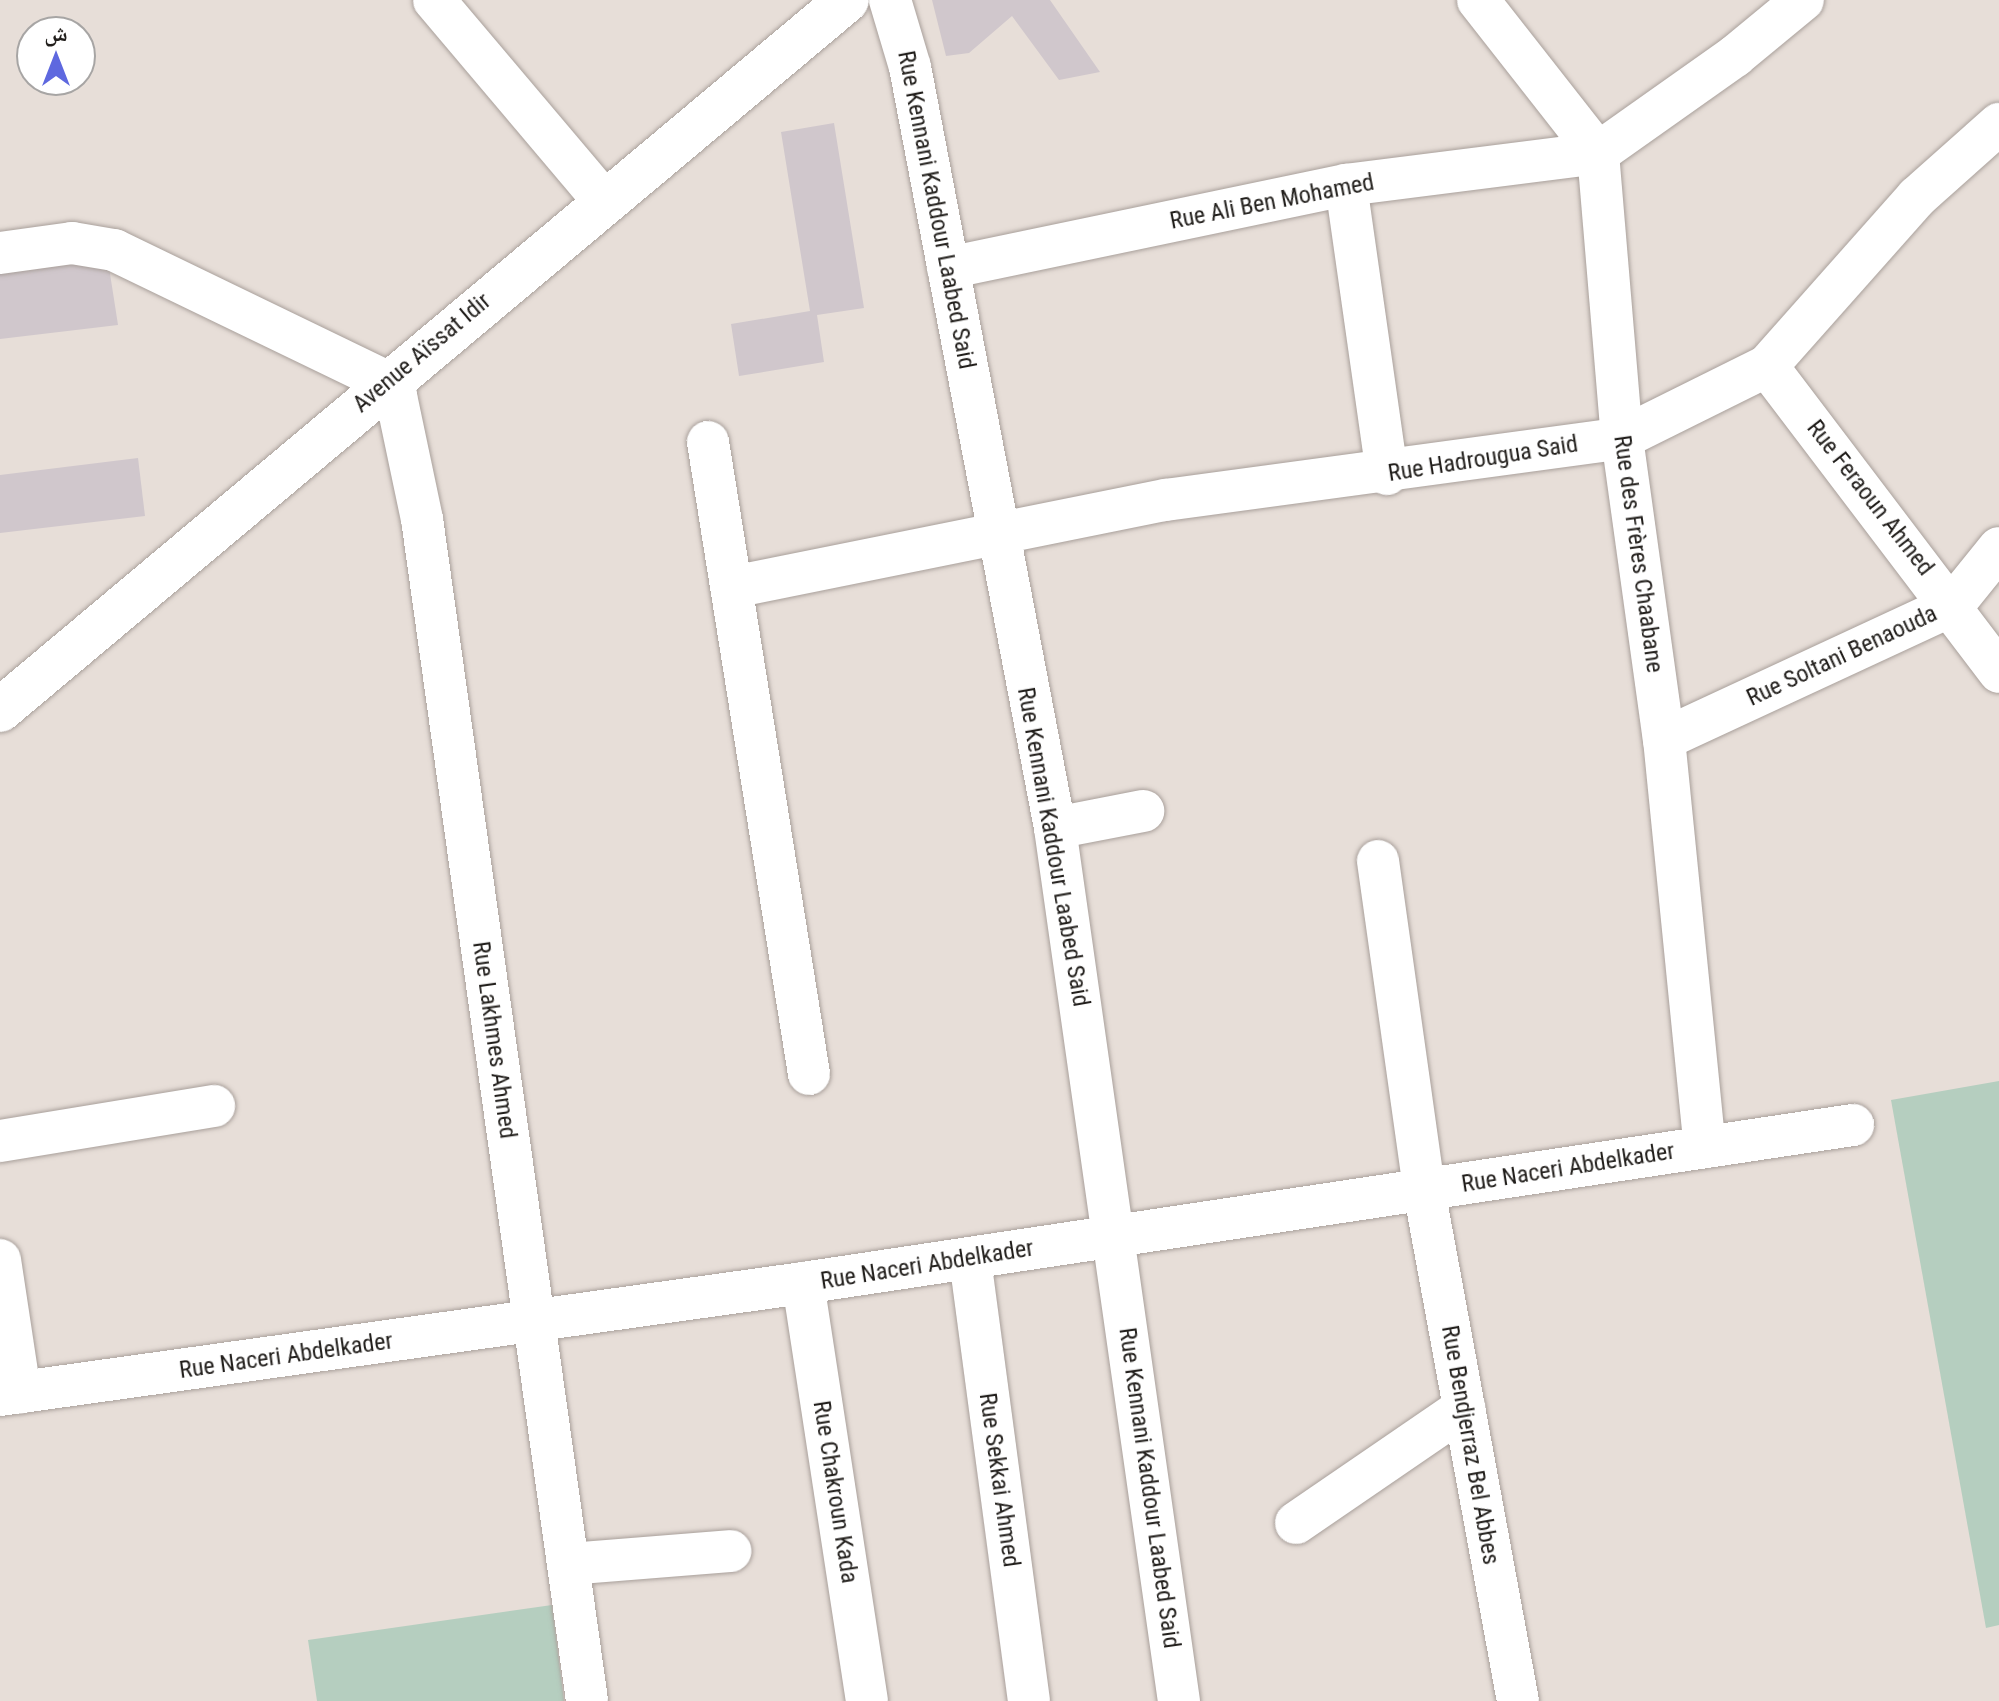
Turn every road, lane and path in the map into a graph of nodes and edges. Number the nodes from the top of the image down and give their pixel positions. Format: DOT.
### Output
graph roads {
  1 [pos="434,0"];
  2 [pos="847,0"];
  3 [pos="890,0"];
  4 [pos="1478,0"];
  5 [pos="1803,0"];
  6 [pos="1999,124"];
  7 [pos="1598,153"];
  8 [pos="1346,185"];
  9 [pos="603,200"];
  10 [pos="0,253"];
  11 [pos="948,268"];
  12 [pos="1767,366"];
  13 [pos="387,382"];
  14 [pos="1622,438"];
  15 [pos="708,442"];
  16 [pos="1387,474"];
  17 [pos="996,537"];
  18 [pos="1999,548"];
  19 [pos="733,587"];
  20 [pos="1953,605"];
  21 [pos="1999,672"];
  22 [pos="0,710"];
  23 [pos="1664,739"];
  24 [pos="1143,811"];
  25 [pos="1055,828"];
  26 [pos="1378,861"];
  27 [pos="809,1074"];
  28 [pos="214,1106"];
  29 [pos="1853,1125"];
  30 [pos="0,1141"];
  31 [pos="1705,1147"];
  32 [pos="1424,1190"];
  33 [pos="1114,1237"];
  34 [pos="970,1259"];
  35 [pos="0,1260"];
  36 [pos="803,1283"];
  37 [pos="533,1322"];
  38 [pos="10,1394"];
  39 [pos="1464,1408"];
  40 [pos="1296,1523"];
  41 [pos="730,1551"];
  42 [pos="569,1564"];
  43 [pos="587,1701"];
  44 [pos="867,1701"];
  45 [pos="1029,1701"];
  46 [pos="1179,1701"];
  47 [pos="1518,1701"];
  1 -- 9 [label="street"];
  2 -- 9 [label="main road, Avenue Aïssat Idir"];
  3 -- 11 [label="street, Rue Kennani Kaddour Laabed Said"];
  4 -- 7 [label="street"];
  5 -- 7 [label="street"];
  6 -- 12 [label="street, Rue Hadrougua Said"];
  7 -- 8 [label="street, Rue Ali Ben Mohamed"];
  7 -- 14 [label="street, Rue des Frères Chaabane"];
  8 -- 11 [label="street, Rue Ali Ben Mohamed"];
  8 -- 16 [label="street"];
  9 -- 13 [label="main road, Avenue Aïssat Idir"];
  10 -- 13 [label="street"];
  11 -- 17 [label="street, Rue Kennani Kaddour Laabed Said"];
  12 -- 14 [label="street, Rue Hadrougua Said"];
  12 -- 20 [label="street, Rue Feraoun Ahmed"];
  13 -- 22 [label="main road, Avenue Aïssat Idir"];
  13 -- 37 [label="street, Rue Lakhmes Ahmed"];
  14 -- 16 [label="street, Rue Hadrougua Said"];
  14 -- 23 [label="street, Rue des Frères Chaabane"];
  15 -- 19 [label="street"];
  16 -- 17 [label="street, Rue Hadrougua Said"];
  17 -- 19 [label="street, Rue Hadrougua Said"];
  17 -- 25 [label="street, Rue Kennani Kaddour Laabed Said"];
  18 -- 20 [label="street, Rue Soltani Benaouda"];
  19 -- 27 [label="street"];
  20 -- 21 [label="street, Rue Feraoun Ahmed"];
  20 -- 23 [label="street, Rue Soltani Benaouda"];
  23 -- 31 [label="street, Rue des Frères Chaabane"];
  24 -- 25 [label="street"];
  25 -- 33 [label="street, Rue Kennani Kaddour Laabed Said"];
  26 -- 32 [label="street, Rue Bendjerraz Bel Abbes"];
  28 -- 30 [label="street"];
  29 -- 31 [label="street, Rue Naceri Abdelkader"];
  31 -- 32 [label="street, Rue Naceri Abdelkader"];
  32 -- 33 [label="street, Rue Naceri Abdelkader"];
  32 -- 39 [label="street, Rue Bendjerraz Bel Abbes"];
  33 -- 34 [label="street, Rue Naceri Abdelkader"];
  33 -- 46 [label="street, Rue Kennani Kaddour Laabed Said"];
  34 -- 36 [label="street, Rue Naceri Abdelkader"];
  34 -- 45 [label="street, Rue Sekkai Ahmed"];
  35 -- 38 [label="street"];
  36 -- 37 [label="street, Rue Naceri Abdelkader"];
  36 -- 44 [label="street, Rue Chakroun Kada"];
  37 -- 38 [label="street, Rue Naceri Abdelkader"];
  37 -- 42 [label="street, Rue Lakhmes Ahmed"];
  39 -- 40 [label="street"];
  39 -- 47 [label="street, Rue Bendjerraz Bel Abbes"];
  41 -- 42 [label="street"];
  42 -- 43 [label="street, Rue Lakhmes Ahmed"];
}
